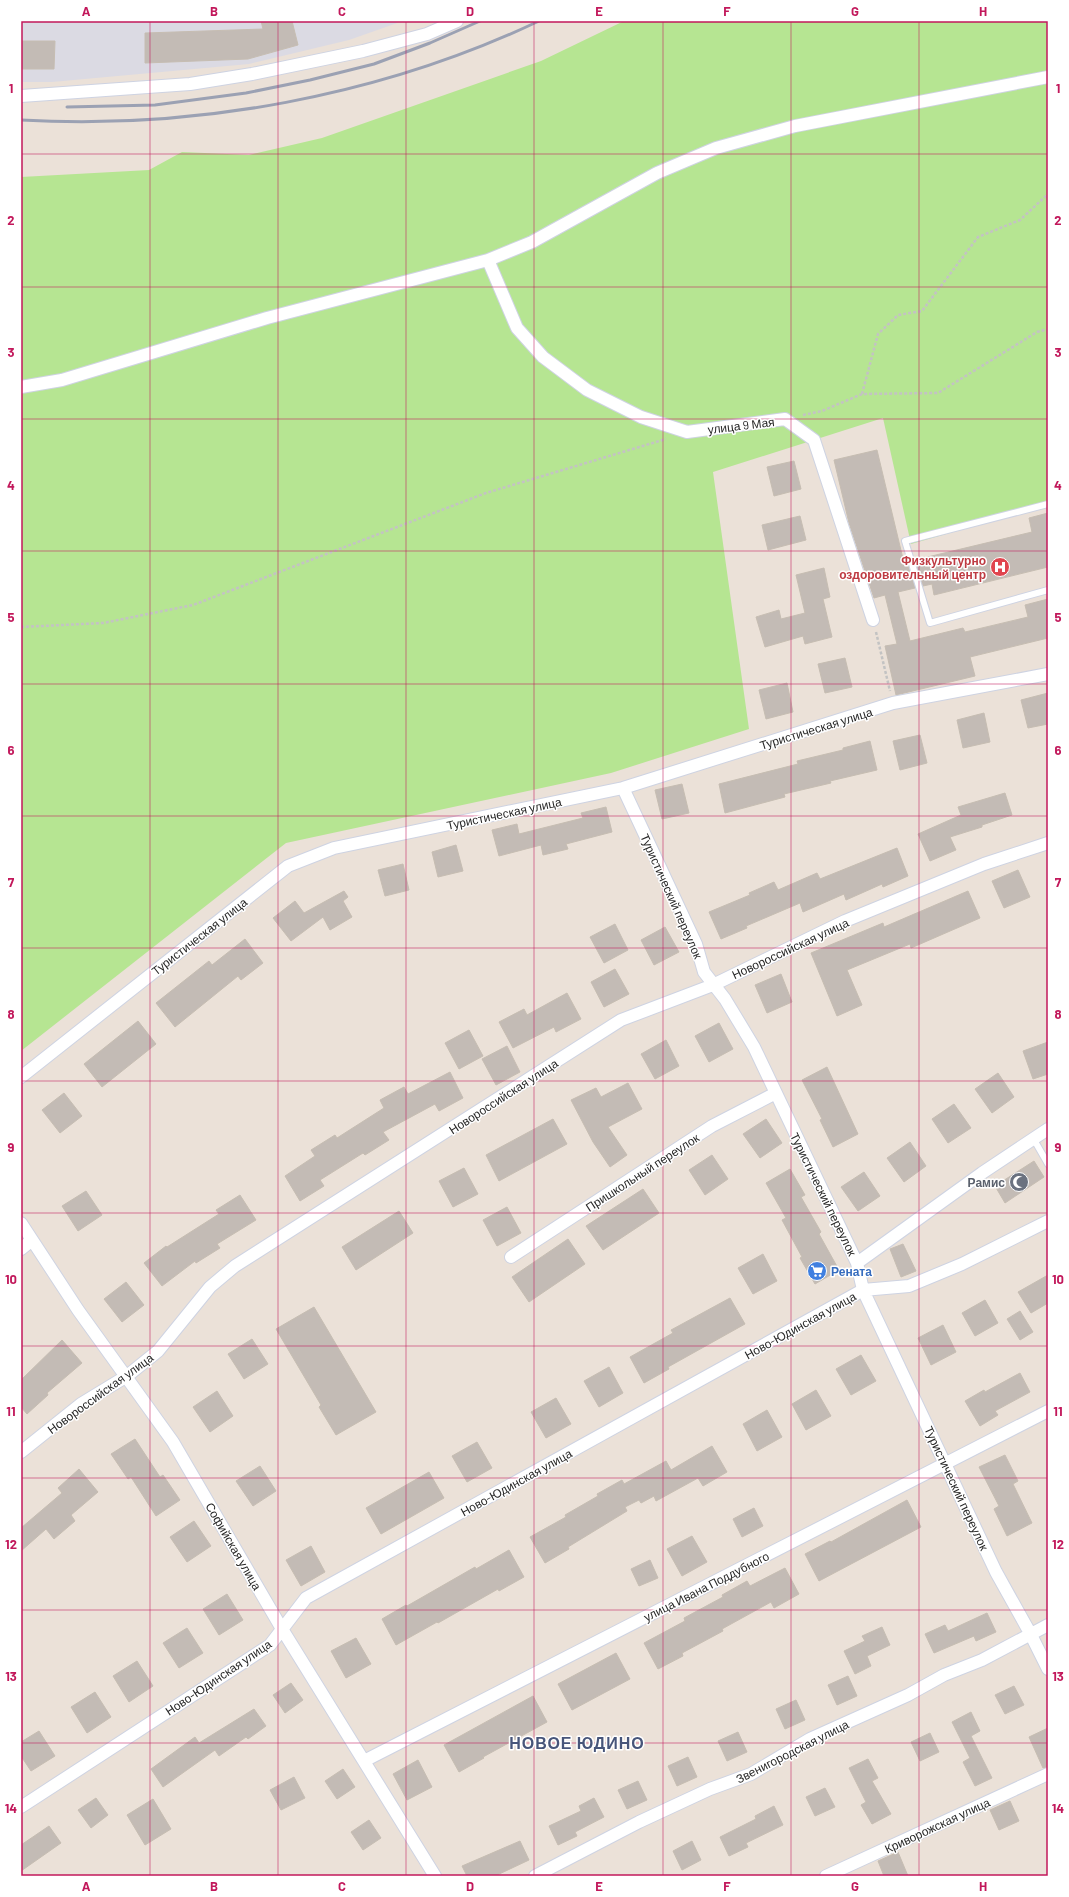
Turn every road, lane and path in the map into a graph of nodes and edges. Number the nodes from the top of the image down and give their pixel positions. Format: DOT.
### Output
graph roads {
  1 [pos="458,21"];
  2 [pos="1048,77"];
  3 [pos="21,96"];
  4 [pos="1048,194"];
  5 [pos="488,260"];
  6 [pos="1048,329"];
  7 [pos="21,387"];
  8 [pos="862,394"];
  9 [pos="785,420"];
  10 [pos="687,432"];
  11 [pos="1048,504"];
  12 [pos="1048,590"];
  13 [pos="873,620"];
  14 [pos="21,628"];
  15 [pos="1048,674"];
  16 [pos="893,703"];
  17 [pos="623,788"];
  18 [pos="1048,844"];
  19 [pos="714,985"];
  20 [pos="21,1077"];
  21 [pos="776,1093"];
  22 [pos="1048,1128"];
  23 [pos="1033,1138"];
  24 [pos="1048,1164"];
  25 [pos="1048,1221"];
  26 [pos="21,1223"];
  27 [pos="32,1240"];
  28 [pos="21,1249"];
  29 [pos="511,1257"];
  30 [pos="857,1263"];
  31 [pos="864,1290"];
  32 [pos="127,1376"];
  33 [pos="1048,1411"];
  34 [pos="21,1452"];
  35 [pos="946,1463"];
  36 [pos="1048,1625"];
  37 [pos="282,1629"];
  38 [pos="1030,1633"];
  39 [pos="1048,1669"];
  40 [pos="364,1761"];
  41 [pos="1048,1774"];
  42 [pos="21,1807"];
  43 [pos="435,1876"];
  44 [pos="535,1876"];
  45 [pos="826,1876"];
  1 -- 3 [label="street"];
  2 -- 5 [label="street"];
  4 -- 8 [label="path"];
  5 -- 7 [label="street"];
  5 -- 10 [label="street, улица 9 Мая"];
  6 -- 8 [label="path"];
  8 -- 9 [label="path"];
  9 -- 10 [label="street, улица 9 Мая"];
  9 -- 13 [label="street, улица 9 Мая"];
  10 -- 14 [label="path"];
  11 -- 12 [label="lane"];
  13 -- 16 [label="path"];
  15 -- 16 [label="street, Туристическая улица"];
  16 -- 17 [label="street, Туристическая улица"];
  17 -- 19 [label="street, Туристический переулок"];
  17 -- 20 [label="street, Туристическая улица"];
  18 -- 19 [label="street, Новороссийская улица"];
  19 -- 21 [label="street, Туристический переулок"];
  19 -- 32 [label="street, Новороссийская улица"];
  21 -- 29 [label="street, Пришкольный переулок"];
  21 -- 30 [label="street, Туристический переулок"];
  22 -- 23 [label="street"];
  23 -- 24 [label="lane"];
  23 -- 30 [label="street"];
  25 -- 31 [label="street, Ново-Юдинская улица"];
  26 -- 27 [label="street, Софийская улица"];
  27 -- 28 [label="street"];
  27 -- 32 [label="street, Софийская улица"];
  30 -- 31 [label="street, Туристический переулок"];
  31 -- 35 [label="street, Туристический переулок"];
  31 -- 37 [label="street, Ново-Юдинская улица"];
  32 -- 34 [label="street, Новороссийская улица"];
  32 -- 37 [label="street, Софийская улица"];
  33 -- 35 [label="street, улица Ивана Поддубного"];
  35 -- 38 [label="street, Туристический переулок"];
  35 -- 40 [label="street, улица Ивана Поддубного"];
  36 -- 38 [label="street, Звенигородская улица"];
  37 -- 40 [label="street, Софийская улица"];
  37 -- 42 [label="street, Ново-Юдинская улица"];
  38 -- 39 [label="street, Туристический переулок"];
  38 -- 44 [label="street, Звенигородская улица"];
  40 -- 43 [label="street, Софийская улица"];
  41 -- 45 [label="street, Криворожская улица"];
}
